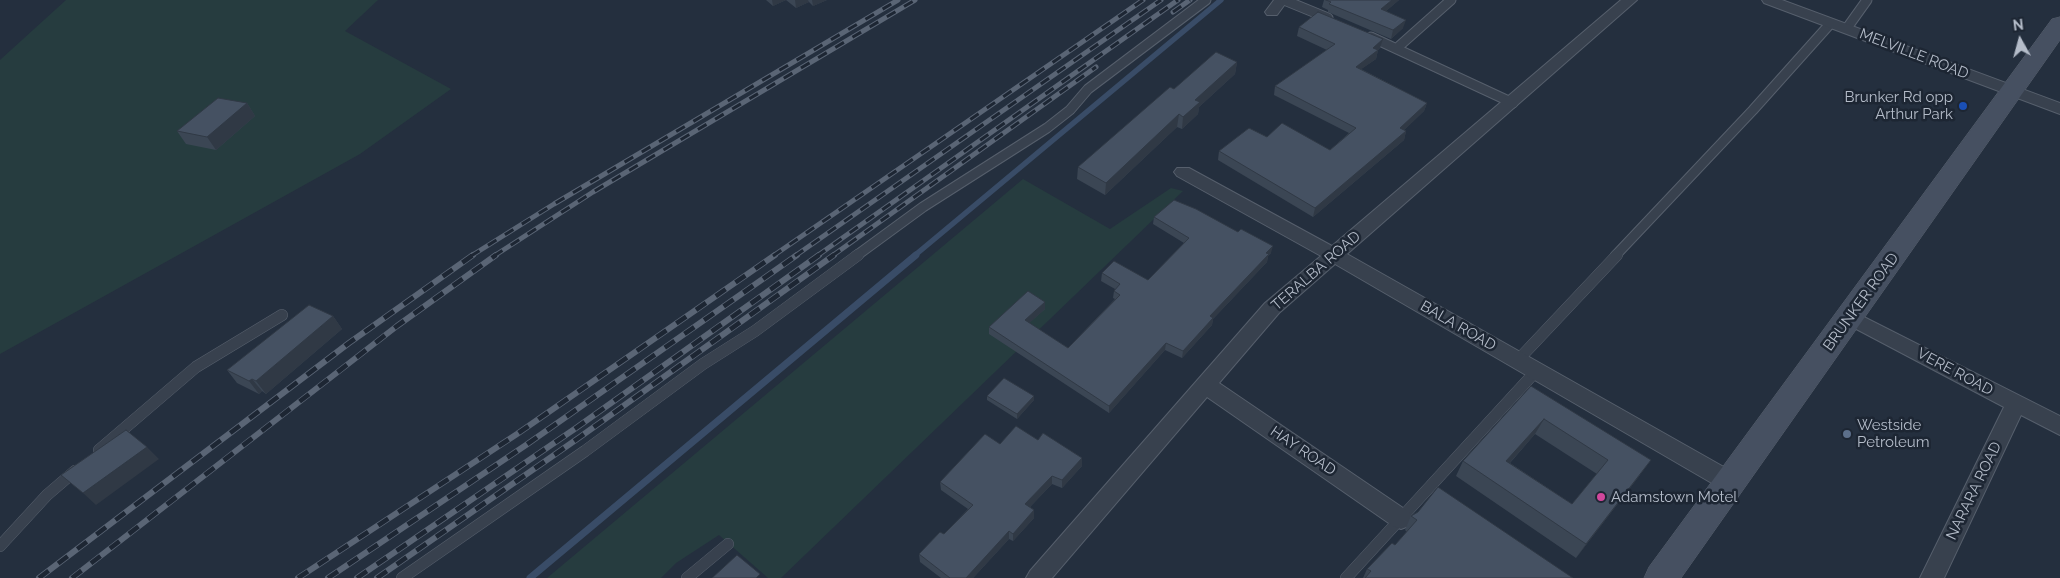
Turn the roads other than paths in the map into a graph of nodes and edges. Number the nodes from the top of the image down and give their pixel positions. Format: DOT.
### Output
graph roads {
  1 [pos="1206,0"];
  2 [pos="1451,0"];
  3 [pos="1630,0"];
  4 [pos="1768,0"];
  5 [pos="1867,0"];
  6 [pos="1279,4"];
  7 [pos="1334,20"];
  8 [pos="1830,24"];
  9 [pos="2060,24"];
  10 [pos="1847,28"];
  11 [pos="1361,32"];
  12 [pos="1397,48"];
  13 [pos="2013,91"];
  14 [pos="1513,103"];
  15 [pos="2060,108"];
  16 [pos="1183,172"];
  17 [pos="1334,255"];
  18 [pos="282,315"];
  19 [pos="1850,317"];
  20 [pos="1518,360"];
  21 [pos="1537,370"];
  22 [pos="1204,384"];
  23 [pos="2016,404"];
  24 [pos="2060,426"];
  25 [pos="1730,482"];
  26 [pos="1401,519"];
  27 [pos="728,544"];
  28 [pos="0,546"];
  29 [pos="402,578"];
  30 [pos="687,578"];
  31 [pos="1038,578"];
  32 [pos="1346,578"];
  33 [pos="1661,578"];
  34 [pos="1932,578"];
  1 -- 29 [label="lane"];
  2 -- 12 [label="lane"];
  3 -- 14 [label="street, TERALBA ROAD"];
  4 -- 8 [label="street, MELVILLE ROAD"];
  5 -- 10 [label="lane"];
  6 -- 7 [label="lane"];
  8 -- 10 [label="street, MELVILLE ROAD"];
  8 -- 20 [label="lane"];
  9 -- 13 [label="main road, BRUNKER ROAD"];
  10 -- 13 [label="street, MELVILLE ROAD"];
  11 -- 12 [label="lane"];
  12 -- 14 [label="lane"];
  13 -- 15 [label="street, MELVILLE ROAD"];
  13 -- 19 [label="main road, BRUNKER ROAD"];
  14 -- 17 [label="street, TERALBA ROAD"];
  16 -- 17 [label="street, BALA ROAD"];
  17 -- 20 [label="street, BALA ROAD"];
  17 -- 22 [label="street, TERALBA ROAD"];
  18 -- 28 [label="lane"];
  19 -- 23 [label="street, VERE ROAD"];
  19 -- 25 [label="main road, BRUNKER ROAD"];
  20 -- 21 [label="street, BALA ROAD"];
  21 -- 25 [label="street, BALA ROAD"];
  21 -- 26 [label="lane"];
  22 -- 26 [label="street, HAY ROAD"];
  22 -- 31 [label="street, TERALBA ROAD"];
  23 -- 24 [label="street, VERE ROAD"];
  23 -- 34 [label="street, NARARA ROAD"];
  25 -- 33 [label="main road, BRUNKER ROAD"];
  26 -- 32 [label="lane"];
  27 -- 30 [label="lane"];
}
